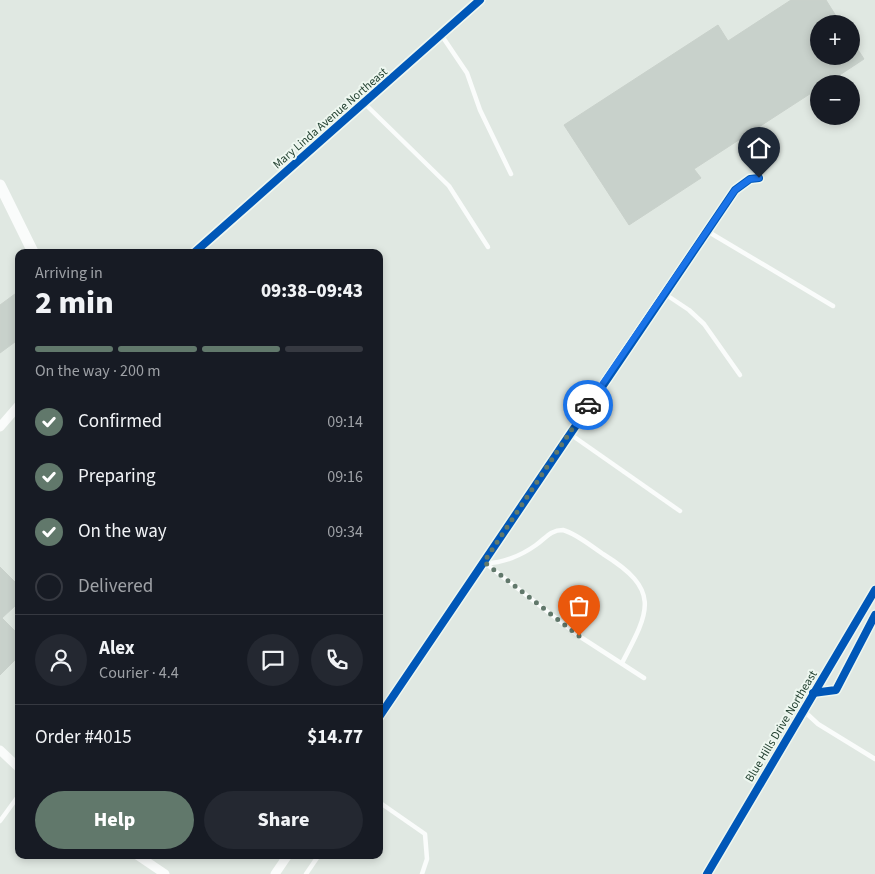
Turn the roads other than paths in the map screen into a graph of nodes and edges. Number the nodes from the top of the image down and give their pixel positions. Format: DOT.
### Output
graph roads {
  1 [pos="480,0"];
  2 [pos="441,35"];
  3 [pos="364,103"];
  4 [pos="511,174"];
  5 [pos="759,178"];
  6 [pos="0,185"];
  7 [pos="707,231"];
  8 [pos="488,247"];
  9 [pos="31,249"];
  10 [pos="198,249"];
  11 [pos="664,293"];
  12 [pos="833,306"];
  13 [pos="740,375"];
  14 [pos="15,410"];
  15 [pos="0,427"];
  16 [pos="569,433"];
  17 [pos="680,511"];
  18 [pos="484,562"];
  19 [pos="875,590"];
  20 [pos="622,663"];
  21 [pos="644,678"];
  22 [pos="802,710"];
  23 [pos="383,711"];
  24 [pos="0,750"];
  25 [pos="875,759"];
  26 [pos="15,764"];
  27 [pos="15,800"];
  28 [pos="383,805"];
  29 [pos="0,821"];
  30 [pos="143,859"];
  31 [pos="285,859"];
  32 [pos="316,859"];
  33 [pos="165,874"];
  34 [pos="275,874"];
  35 [pos="306,874"];
  36 [pos="422,874"];
  37 [pos="707,874"];
  1 -- 2 [label="street, Mary Linda Avenue Northeast"];
  2 -- 3 [label="street, Mary Linda Avenue Northeast"];
  2 -- 4 [label="lane"];
  3 -- 8 [label="lane"];
  3 -- 10 [label="street, Mary Linda Avenue Northeast"];
  5 -- 7 [label="street"];
  6 -- 9 [label="street"];
  7 -- 11 [label="street"];
  7 -- 12 [label="lane"];
  11 -- 13 [label="lane"];
  11 -- 16 [label="street"];
  14 -- 15 [label="street"];
  16 -- 17 [label="lane"];
  16 -- 18 [label="street"];
  18 -- 20 [label="lane"];
  18 -- 20 [label="lane"];
  18 -- 23 [label="street"];
  19 -- 22 [label="street, Blue Hills Drive Northeast"];
  20 -- 21 [label="lane"];
  22 -- 25 [label="lane"];
  22 -- 37 [label="street, Blue Hills Drive Northeast"];
  24 -- 26 [label="street"];
  27 -- 29 [label="lane"];
  28 -- 36 [label="lane"];
  30 -- 33 [label="street"];
  31 -- 34 [label="street"];
  32 -- 35 [label="lane"];
}
